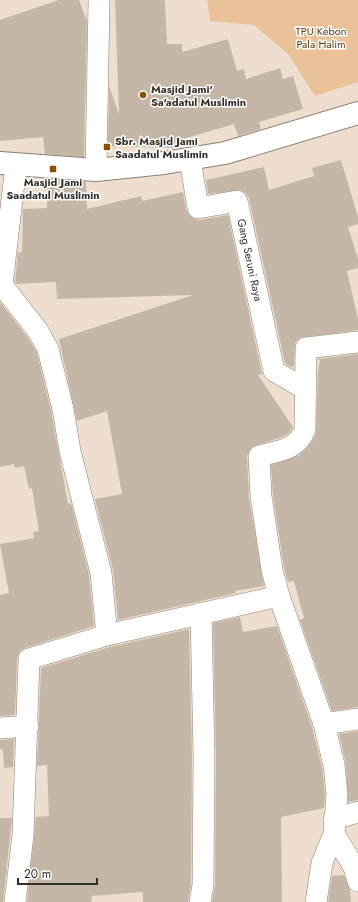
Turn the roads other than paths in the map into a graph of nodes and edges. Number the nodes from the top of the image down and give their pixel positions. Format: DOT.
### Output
graph roads {
  1 [pos="99,0"];
  2 [pos="358,113"];
  3 [pos="190,159"];
  4 [pos="8,164"];
  5 [pos="96,170"];
  6 [pos="1,286"];
  7 [pos="358,342"];
  8 [pos="305,389"];
  9 [pos="279,596"];
  10 [pos="201,613"];
  11 [pos="107,635"];
  12 [pos="358,718"];
  13 [pos="324,724"];
  14 [pos="28,726"];
  15 [pos="0,728"];
  16 [pos="358,812"];
  17 [pos="334,826"];
  18 [pos="358,881"];
  19 [pos="15,902"];
  20 [pos="200,902"];
  21 [pos="316,902"];
  1 -- 5 [label="street"];
  2 -- 3 [label="street"];
  3 -- 5 [label="street"];
  3 -- 8 [label="street, Gang Seruni Raya"];
  4 -- 5 [label="street"];
  4 -- 6 [label="street"];
  6 -- 11 [label="street"];
  7 -- 8 [label="street"];
  8 -- 9 [label="street"];
  9 -- 10 [label="street"];
  9 -- 13 [label="street"];
  10 -- 11 [label="street"];
  10 -- 20 [label="street"];
  11 -- 14 [label="street"];
  12 -- 13 [label="street"];
  13 -- 17 [label="street"];
  14 -- 15 [label="street"];
  14 -- 19 [label="street"];
  16 -- 17 [label="street"];
  17 -- 18 [label="street"];
  17 -- 21 [label="street"];
}
